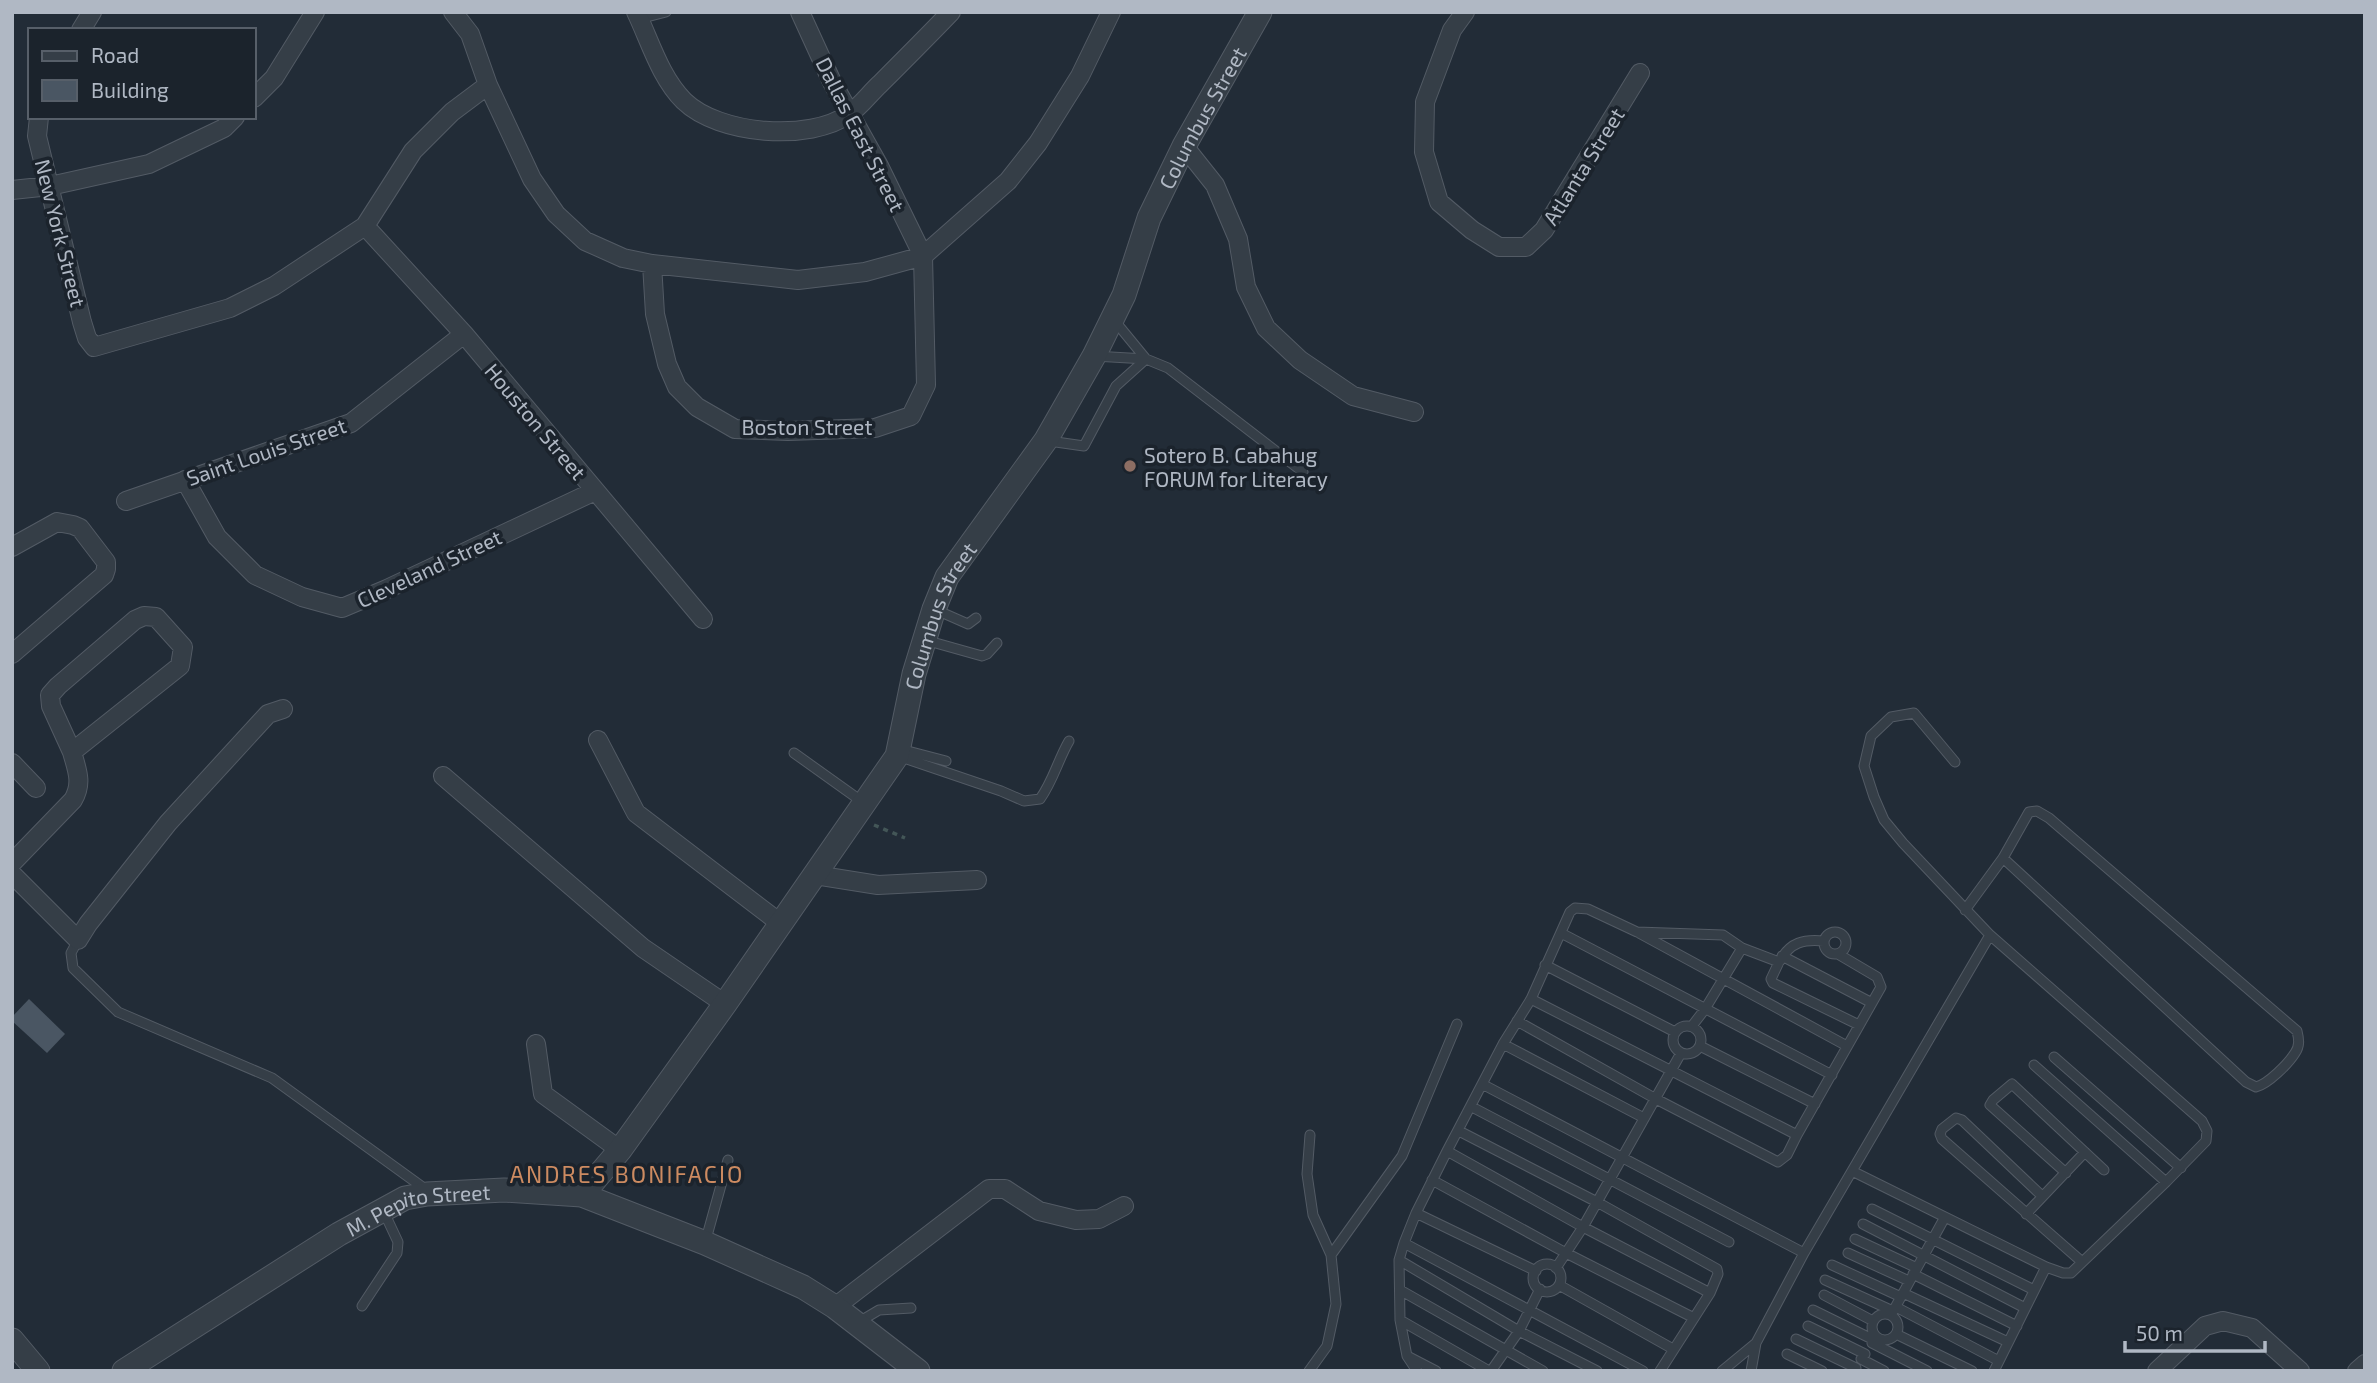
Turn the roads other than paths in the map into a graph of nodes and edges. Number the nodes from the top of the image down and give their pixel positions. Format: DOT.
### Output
graph roads {
  1 [pos="92,12"];
  2 [pos="315,12"];
  3 [pos="453,12"];
  4 [pos="666,12"];
  5 [pos="800,12"];
  6 [pos="951,12"];
  7 [pos="1111,12"];
  8 [pos="1260,12"];
  9 [pos="1465,12"];
  10 [pos="637,16"];
  11 [pos="82,28"];
  12 [pos="1640,73"];
  13 [pos="488,85"];
  14 [pos="256,96"];
  15 [pos="850,114"];
  16 [pos="39,119"];
  17 [pos="233,119"];
  18 [pos="1184,146"];
  19 [pos="50,186"];
  20 [pos="12,190"];
  21 [pos="365,226"];
  22 [pos="923,256"];
  23 [pos="652,264"];
  24 [pos="1112,319"];
  25 [pos="464,334"];
  26 [pos="1094,356"];
  27 [pos="1146,359"];
  28 [pos="1414,412"];
  29 [pos="1046,440"];
  30 [pos="1303,472"];
  31 [pos="185,480"];
  32 [pos="595,491"];
  33 [pos="126,501"];
  34 [pos="12,547"];
  35 [pos="934,609"];
  36 [pos="976,618"];
  37 [pos="703,619"];
  38 [pos="924,640"];
  39 [pos="997,643"];
  40 [pos="12,654"];
  41 [pos="284,709"];
  42 [pos="598,740"];
  43 [pos="1069,741"];
  44 [pos="72,752"];
  45 [pos="898,752"];
  46 [pos="794,754"];
  47 [pos="946,761"];
  48 [pos="14,762"];
  49 [pos="1955,762"];
  50 [pos="443,776"];
  51 [pos="36,788"];
  52 [pos="860,811"];
  53 [pos="2003,858"];
  54 [pos="12,863"];
  55 [pos="12,874"];
  56 [pos="815,875"];
  57 [pos="977,880"];
  58 [pos="1965,910"];
  59 [pos="780,923"];
  60 [pos="1637,932"];
  61 [pos="1561,933"];
  62 [pos="1990,935"];
  63 [pos="78,940"];
  64 [pos="1824,941"];
  65 [pos="1742,948"];
  66 [pos="1838,954"];
  67 [pos="1781,959"];
  68 [pos="1545,965"];
  69 [pos="1723,980"];
  70 [pos="1531,999"];
  71 [pos="1872,1003"];
  72 [pos="725,1004"];
  73 [pos="1705,1009"];
  74 [pos="1517,1021"];
  75 [pos="1457,1024"];
  76 [pos="1859,1025"];
  77 [pos="1692,1026"];
  78 [pos="1675,1032"];
  79 [pos="536,1044"];
  80 [pos="1503,1044"];
  81 [pos="1700,1046"];
  82 [pos="1847,1046"];
  83 [pos="1681,1054"];
  84 [pos="2054,1057"];
  85 [pos="2034,1065"];
  86 [pos="1671,1072"];
  87 [pos="1832,1076"];
  88 [pos="1482,1084"];
  89 [pos="1656,1100"];
  90 [pos="1815,1104"];
  91 [pos="1472,1107"];
  92 [pos="1644,1118"];
  93 [pos="1459,1131"];
  94 [pos="1310,1135"];
  95 [pos="1797,1135"];
  96 [pos="620,1150"];
  97 [pos="1447,1152"];
  98 [pos="2085,1152"];
  99 [pos="1622,1157"];
  100 [pos="728,1160"];
  101 [pos="2181,1168"];
  102 [pos="2104,1170"];
  103 [pos="1852,1171"];
  104 [pos="2066,1173"];
  105 [pos="1432,1180"];
  106 [pos="1610,1181"];
  107 [pos="2166,1182"];
  108 [pos="427,1194"];
  109 [pos="582,1195"];
  110 [pos="2042,1196"];
  111 [pos="1597,1202"];
  112 [pos="1124,1206"];
  113 [pos="1872,1209"];
  114 [pos="383,1210"];
  115 [pos="1416,1213"];
  116 [pos="2026,1214"];
  117 [pos="1945,1217"];
  118 [pos="1863,1224"];
  119 [pos="1583,1227"];
  120 [pos="1854,1239"];
  121 [pos="1933,1239"];
  122 [pos="1729,1242"];
  123 [pos="705,1243"];
  124 [pos="1404,1243"];
  125 [pos="1566,1253"];
  126 [pos="1804,1253"];
  127 [pos="1848,1253"];
  128 [pos="1331,1255"];
  129 [pos="1923,1256"];
  130 [pos="1399,1260"];
  131 [pos="2081,1261"];
  132 [pos="1832,1265"];
  133 [pos="2046,1267"];
  134 [pos="1556,1268"];
  135 [pos="1536,1271"];
  136 [pos="1913,1274"];
  137 [pos="1825,1280"];
  138 [pos="1559,1285"];
  139 [pos="1540,1289"];
  140 [pos="1400,1290"];
  141 [pos="2034,1290"];
  142 [pos="1710,1293"];
  143 [pos="1824,1295"];
  144 [pos="1897,1305"];
  145 [pos="362,1306"];
  146 [pos="835,1307"];
  147 [pos="911,1308"];
  148 [pos="2025,1308"];
  149 [pos="1530,1310"];
  150 [pos="1813,1310"];
  151 [pos="1694,1318"];
  152 [pos="1400,1320"];
  153 [pos="1873,1321"];
  154 [pos="857,1324"];
  155 [pos="1808,1326"];
  156 [pos="2017,1326"];
  157 [pos="1519,1331"];
  158 [pos="1896,1334"];
  159 [pos="1796,1339"];
  160 [pos="12,1340"];
  161 [pos="1874,1340"];
  162 [pos="2008,1342"];
  163 [pos="1756,1343"];
  164 [pos="1673,1349"];
  165 [pos="1506,1351"];
  166 [pos="1787,1354"];
  167 [pos="1407,1356"];
  168 [pos="1999,1361"];
  169 [pos="1859,1363"];
  170 [pos="2365,1364"];
  171 [pos="33,1368"];
  172 [pos="124,1371"];
  173 [pos="918,1371"];
  174 [pos="1309,1371"];
  175 [pos="1418,1371"];
  176 [pos="1436,1371"];
  177 [pos="1490,1371"];
  178 [pos="1543,1371"];
  179 [pos="1597,1371"];
  180 [pos="1643,1371"];
  181 [pos="1660,1371"];
  182 [pos="1722,1371"];
  183 [pos="1751,1371"];
  184 [pos="1822,1371"];
  185 [pos="1884,1371"];
  186 [pos="1927,1371"];
  187 [pos="1972,1371"];
  188 [pos="1994,1371"];
  189 [pos="2157,1371"];
  190 [pos="2300,1371"];
  191 [pos="2357,1371"];
  1 -- 11 [label="street"];
  2 -- 14 [label="street"];
  3 -- 13 [label="street"];
  4 -- 10 [label="lane"];
  5 -- 15 [label="street, Dallas East Street"];
  6 -- 15 [label="street"];
  7 -- 22 [label="street"];
  8 -- 18 [label="street, Columbus Street"];
  9 -- 12 [label="street, Atlanta Street"];
  10 -- 15 [label="street"];
  13 -- 21 [label="street"];
  13 -- 23 [label="street"];
  15 -- 22 [label="street, Dallas East Street"];
  16 -- 19 [label="street, New York Street"];
  17 -- 19 [label="street"];
  18 -- 24 [label="street, Columbus Street"];
  18 -- 28 [label="street"];
  19 -- 20 [label="street"];
  19 -- 21 [label="street, New York Street"];
  21 -- 25 [label="street, Houston Street"];
  22 -- 23 [label="street"];
  22 -- 23 [label="street, Boston Street"];
  24 -- 26 [label="street, Columbus Street"];
  24 -- 27 [label="lane"];
  25 -- 31 [label="street, Saint Louis Street"];
  25 -- 32 [label="street, Houston Street"];
  26 -- 27 [label="lane"];
  26 -- 29 [label="street, Columbus Street"];
  27 -- 29 [label="lane"];
  27 -- 30 [label="lane"];
  29 -- 35 [label="street, Columbus Street"];
  31 -- 32 [label="street, Cleveland Street"];
  31 -- 33 [label="street, Saint Louis Street"];
  32 -- 37 [label="street, Houston Street"];
  34 -- 40 [label="street"];
  35 -- 36 [label="lane"];
  35 -- 38 [label="street, Columbus Street"];
  38 -- 39 [label="lane"];
  38 -- 45 [label="street, Columbus Street"];
  41 -- 63 [label="street"];
  42 -- 59 [label="street"];
  43 -- 45 [label="lane"];
  44 -- 44 [label="street"];
  44 -- 54 [label="street"];
  45 -- 47 [label="lane"];
  45 -- 52 [label="street, Columbus Street"];
  46 -- 52 [label="lane"];
  48 -- 51 [label="street"];
  49 -- 58 [label="lane"];
  50 -- 72 [label="street"];
  52 -- 56 [label="street, Columbus Street"];
  53 -- 53 [label="lane"];
  53 -- 58 [label="lane"];
  55 -- 63 [label="street"];
  56 -- 57 [label="street"];
  56 -- 59 [label="street, Columbus Street"];
  58 -- 62 [label="lane"];
  59 -- 72 [label="street, Columbus Street"];
  60 -- 61 [label="lane"];
  60 -- 65 [label="lane"];
  60 -- 69 [label="lane"];
  61 -- 68 [label="lane"];
  61 -- 73 [label="lane"];
  62 -- 101 [label="lane"];
  62 -- 103 [label="lane"];
  63 -- 108 [label="lane"];
  64 -- 66 [label="lane"];
  64 -- 66 [label="lane"];
  64 -- 67 [label="lane"];
  65 -- 67 [label="lane"];
  65 -- 69 [label="lane"];
  66 -- 71 [label="lane"];
  67 -- 71 [label="lane"];
  67 -- 76 [label="lane"];
  68 -- 70 [label="lane"];
  68 -- 78 [label="lane"];
  69 -- 73 [label="lane"];
  69 -- 82 [label="lane"];
  70 -- 74 [label="lane"];
  70 -- 86 [label="lane"];
  71 -- 76 [label="lane"];
  72 -- 96 [label="street, Columbus Street"];
  73 -- 77 [label="lane"];
  73 -- 87 [label="lane"];
  74 -- 80 [label="lane"];
  74 -- 89 [label="lane"];
  75 -- 128 [label="lane"];
  76 -- 82 [label="lane"];
  77 -- 78 [label="lane"];
  77 -- 81 [label="lane"];
  78 -- 83 [label="lane"];
  79 -- 96 [label="street"];
  80 -- 88 [label="lane"];
  80 -- 92 [label="lane"];
  81 -- 83 [label="lane"];
  81 -- 90 [label="lane"];
  82 -- 87 [label="lane"];
  83 -- 86 [label="lane"];
  84 -- 101 [label="lane"];
  85 -- 107 [label="lane"];
  86 -- 89 [label="lane"];
  86 -- 95 [label="lane"];
  87 -- 90 [label="lane"];
  88 -- 91 [label="lane"];
  88 -- 99 [label="lane"];
  89 -- 92 [label="lane"];
  89 -- 95 [label="lane"];
  90 -- 95 [label="lane"];
  91 -- 93 [label="lane"];
  91 -- 106 [label="lane"];
  92 -- 99 [label="lane"];
  93 -- 97 [label="lane"];
  93 -- 111 [label="lane"];
  94 -- 128 [label="lane"];
  96 -- 109 [label="street, Columbus Street"];
  97 -- 105 [label="lane"];
  97 -- 119 [label="lane"];
  98 -- 102 [label="lane"];
  98 -- 104 [label="lane"];
  98 -- 104 [label="lane"];
  99 -- 106 [label="lane"];
  99 -- 126 [label="lane"];
  100 -- 123 [label="lane"];
  101 -- 107 [label="lane"];
  103 -- 117 [label="lane"];
  103 -- 126 [label="lane"];
  104 -- 110 [label="lane"];
  105 -- 115 [label="lane"];
  105 -- 125 [label="lane"];
  106 -- 111 [label="lane"];
  106 -- 122 [label="lane"];
  107 -- 131 [label="lane"];
  108 -- 109 [label="street, M. Pepito Street"];
  108 -- 114 [label="street, M. Pepito Street"];
  109 -- 123 [label="street, M. Pepito Street"];
  110 -- 116 [label="lane"];
  110 -- 116 [label="lane"];
  111 -- 119 [label="lane"];
  111 -- 142 [label="lane"];
  112 -- 146 [label="street"];
  113 -- 121 [label="lane"];
  114 -- 145 [label="lane"];
  114 -- 172 [label="street, M. Pepito Street"];
  115 -- 124 [label="lane"];
  115 -- 135 [label="lane"];
  116 -- 131 [label="lane"];
  117 -- 121 [label="lane"];
  117 -- 133 [label="lane"];
  118 -- 129 [label="lane"];
  119 -- 125 [label="lane"];
  119 -- 142 [label="lane"];
  120 -- 136 [label="lane"];
  121 -- 129 [label="lane"];
  121 -- 141 [label="lane"];
  123 -- 146 [label="street, M. Pepito Street"];
  124 -- 130 [label="lane"];
  124 -- 149 [label="lane"];
  125 -- 134 [label="lane"];
  125 -- 151 [label="lane"];
  126 -- 163 [label="lane"];
  127 -- 136 [label="lane"];
  128 -- 174 [label="lane"];
  129 -- 136 [label="lane"];
  129 -- 148 [label="lane"];
  130 -- 140 [label="lane"];
  130 -- 157 [label="lane"];
  131 -- 133 [label="lane"];
  132 -- 144 [label="lane"];
  133 -- 141 [label="lane"];
  134 -- 135 [label="lane"];
  134 -- 138 [label="lane"];
  135 -- 139 [label="lane"];
  136 -- 144 [label="lane"];
  136 -- 156 [label="lane"];
  137 -- 144 [label="lane"];
  138 -- 139 [label="lane"];
  138 -- 164 [label="lane"];
  139 -- 149 [label="lane"];
  140 -- 152 [label="lane"];
  140 -- 165 [label="lane"];
  141 -- 148 [label="lane"];
  142 -- 151 [label="lane"];
  143 -- 153 [label="lane"];
  144 -- 153 [label="lane"];
  144 -- 158 [label="lane"];
  144 -- 162 [label="lane"];
  144 -- 168 [label="lane"];
  146 -- 154 [label="street, M. Pepito Street"];
  147 -- 154 [label="lane"];
  148 -- 156 [label="lane"];
  149 -- 157 [label="lane"];
  149 -- 180 [label="lane"];
  150 -- 161 [label="lane"];
  151 -- 164 [label="lane"];
  152 -- 167 [label="lane"];
  152 -- 177 [label="lane"];
  153 -- 161 [label="lane"];
  154 -- 173 [label="street, M. Pepito Street"];
  155 -- 169 [label="lane"];
  156 -- 162 [label="lane"];
  157 -- 165 [label="lane"];
  157 -- 179 [label="lane"];
  158 -- 161 [label="lane"];
  158 -- 187 [label="lane"];
  159 -- 169 [label="lane"];
  160 -- 171 [label="street"];
  161 -- 169 [label="lane"];
  161 -- 186 [label="lane"];
  162 -- 168 [label="lane"];
  163 -- 182 [label="lane"];
  163 -- 183 [label="lane"];
  164 -- 181 [label="lane"];
  165 -- 177 [label="lane"];
  165 -- 178 [label="lane"];
  166 -- 184 [label="lane"];
  167 -- 175 [label="lane"];
  167 -- 176 [label="lane"];
  168 -- 188 [label="lane"];
  169 -- 185 [label="lane"];
  170 -- 191 [label="street"];
  189 -- 190 [label="street"];
}
